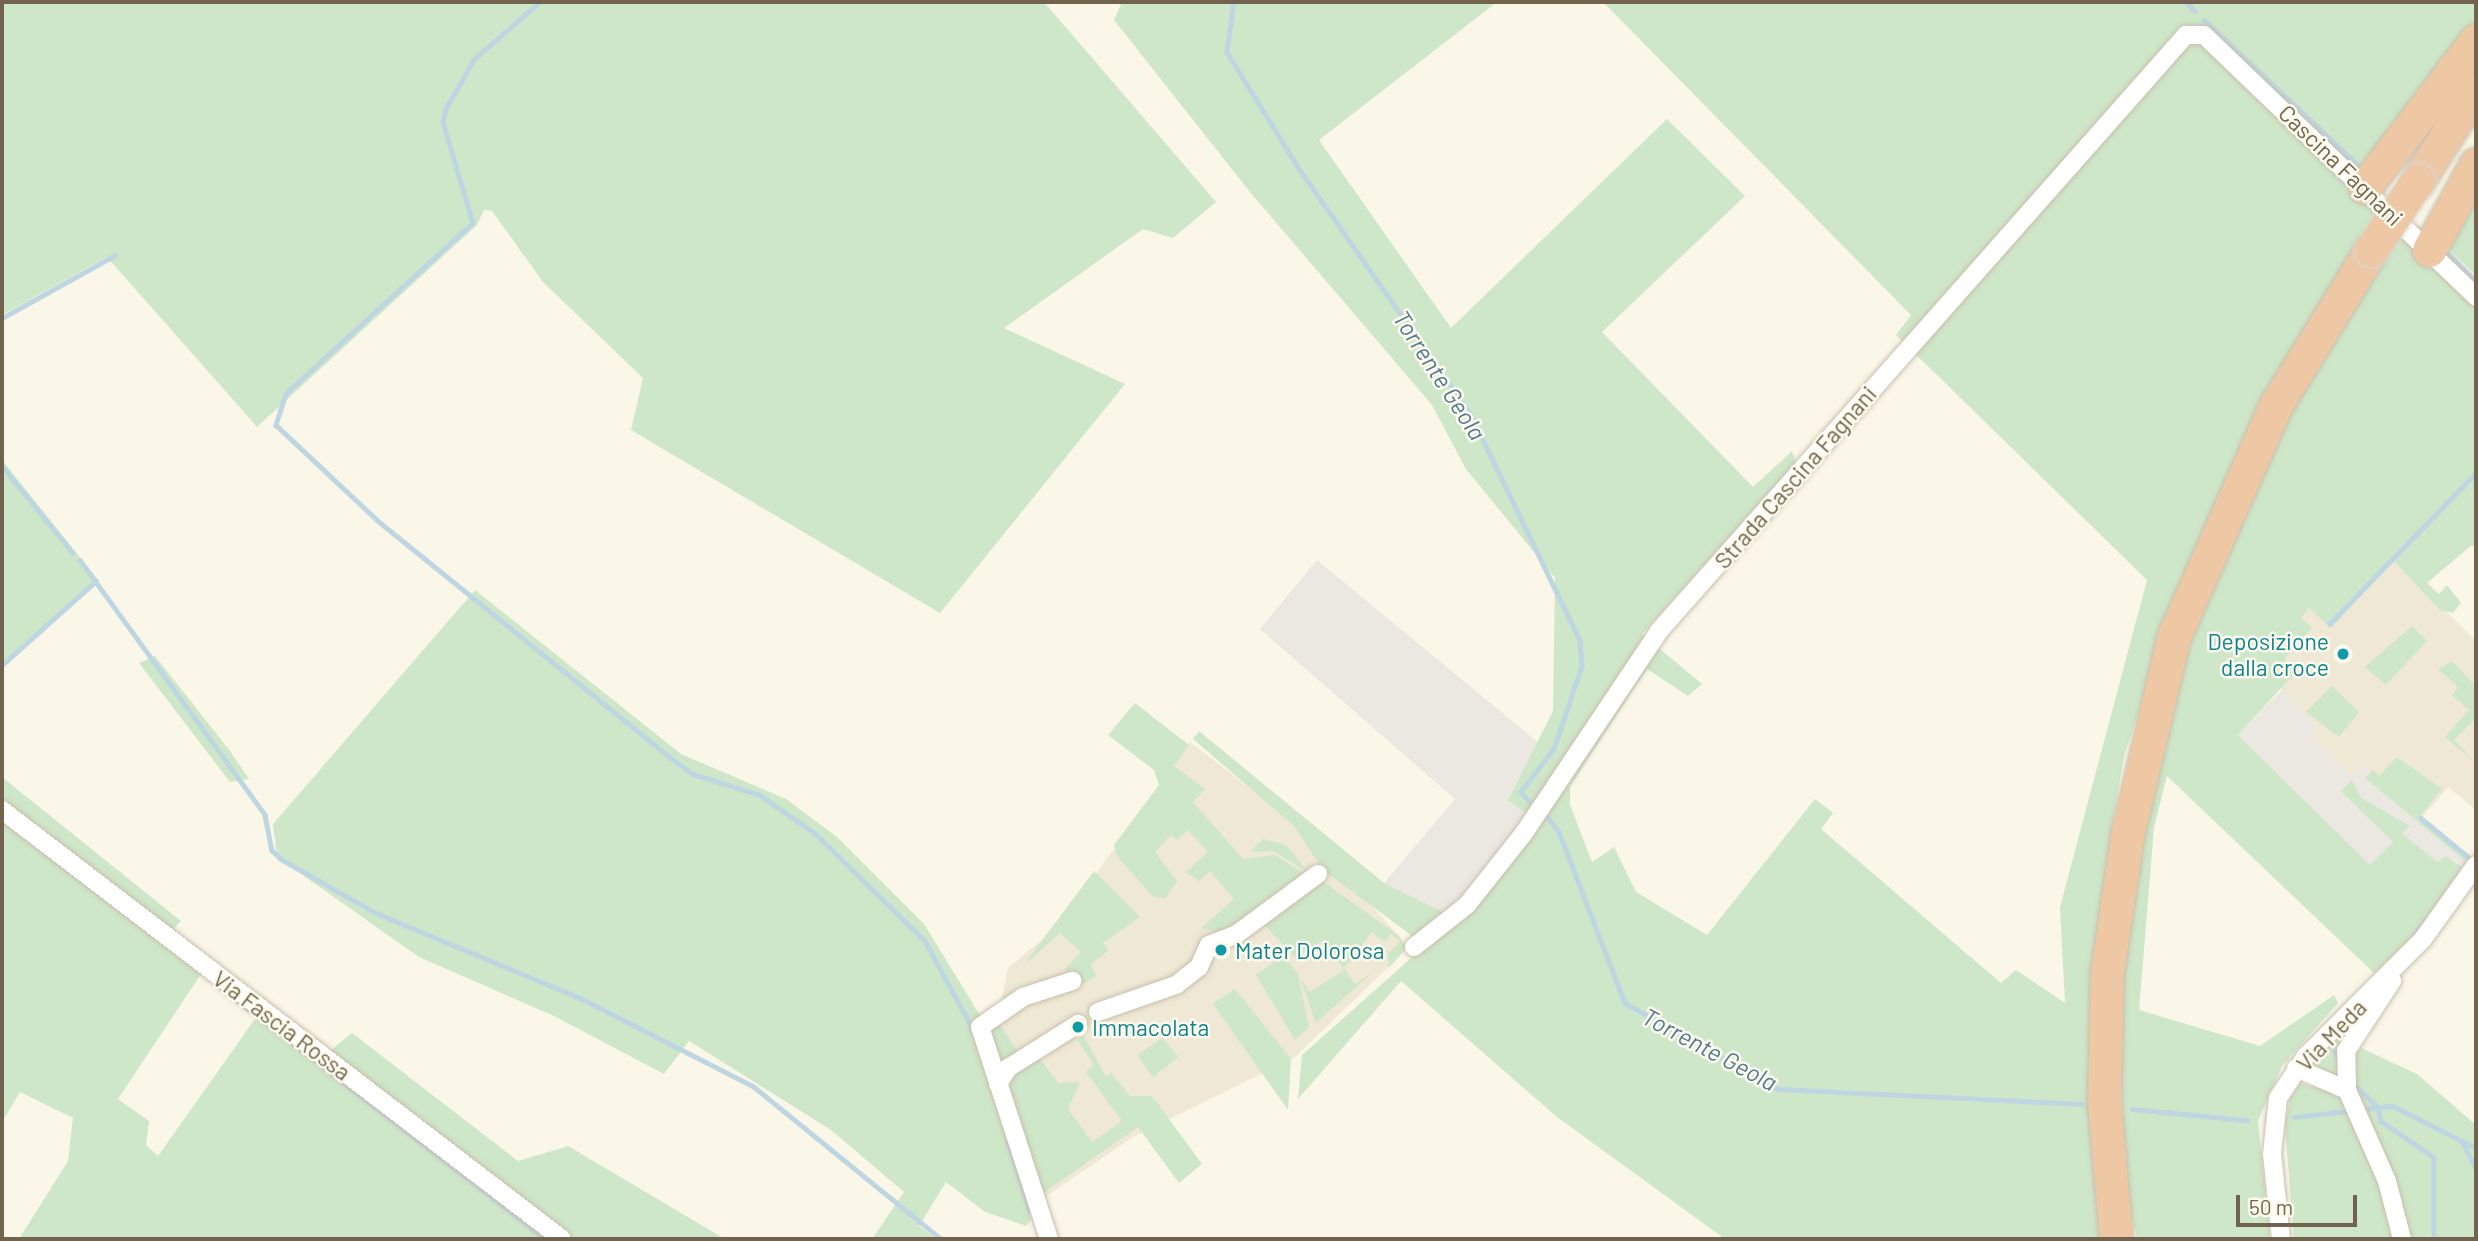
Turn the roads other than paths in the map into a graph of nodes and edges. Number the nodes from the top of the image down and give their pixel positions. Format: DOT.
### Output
graph roads {
  1 [pos="2204,34"];
  2 [pos="2476,40"];
  3 [pos="2476,89"];
  4 [pos="2476,164"];
  5 [pos="2365,187"];
  6 [pos="2429,250"];
  7 [pos="2476,297"];
  8 [pos="2,810"];
  9 [pos="2476,864"];
  10 [pos="1318,874"];
  11 [pos="1414,947"];
  12 [pos="2403,962"];
  13 [pos="1072,981"];
  14 [pos="1098,1012"];
  15 [pos="1078,1024"];
  16 [pos="2296,1068"];
  17 [pos="998,1084"];
  18 [pos="2353,1103"];
  19 [pos="562,1239"];
  20 [pos="1049,1239"];
  21 [pos="2116,1239"];
  22 [pos="2281,1239"];
  23 [pos="2402,1239"];
  1 -- 5 [label="street, Cascina Fagnani"];
  1 -- 11 [label="street, Strada Cascina Fagnani"];
  2 -- 5 [label="highway"];
  3 -- 21 [label="highway, bridge"];
  4 -- 6 [label="highway"];
  5 -- 6 [label="street, Cascina Fagnani"];
  6 -- 7 [label="street, Cascina Fagnani"];
  8 -- 19 [label="street, Via Fascia Rossa"];
  9 -- 12 [label="street, Via Meda"];
  10 -- 14 [label="street"];
  12 -- 16 [label="street, Via Meda"];
  12 -- 18 [label="street"];
  13 -- 17 [label="street"];
  15 -- 17 [label="street"];
  16 -- 18 [label="street"];
  16 -- 22 [label="street, Via Meda"];
  17 -- 20 [label="street"];
  18 -- 23 [label="street"];
}
